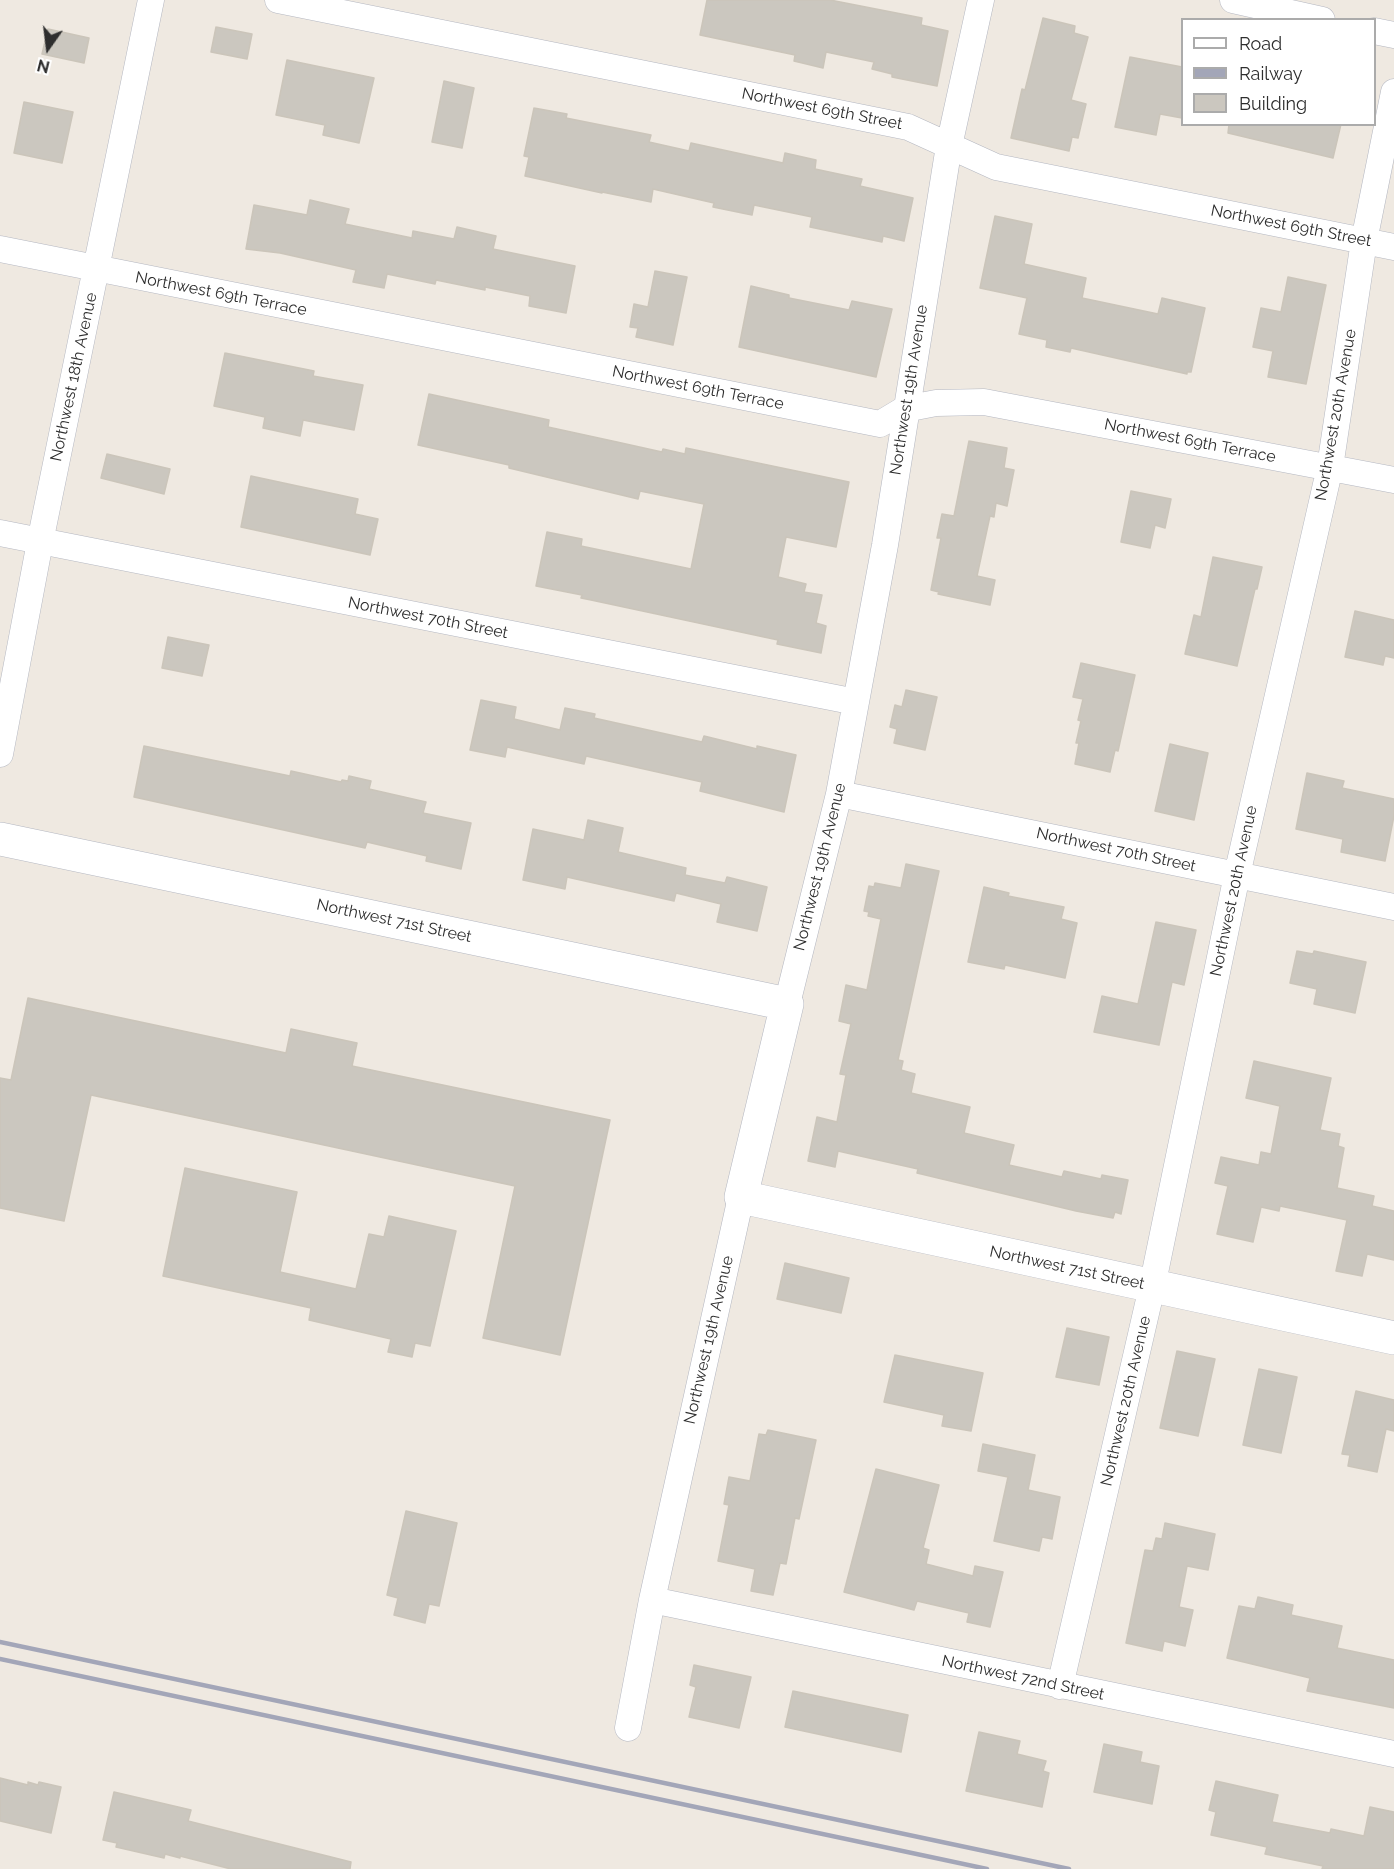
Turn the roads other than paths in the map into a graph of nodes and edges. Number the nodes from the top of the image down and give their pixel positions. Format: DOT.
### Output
graph roads {
  1 [pos="151,0"];
  2 [pos="278,0"];
  3 [pos="981,0"];
  4 [pos="1233,0"];
  5 [pos="1313,18"];
  6 [pos="1376,31"];
  7 [pos="1394,35"];
  8 [pos="1394,92"];
  9 [pos="949,146"];
  10 [pos="1364,241"];
  11 [pos="1394,247"];
  12 [pos="0,249"];
  13 [pos="95,270"];
  14 [pos="905,409"];
  15 [pos="1330,466"];
  16 [pos="1394,480"];
  17 [pos="0,533"];
  18 [pos="40,542"];
  19 [pos="856,702"];
  20 [pos="0,754"];
  21 [pos="839,794"];
  22 [pos="0,839"];
  23 [pos="1237,875"];
  24 [pos="1394,907"];
  25 [pos="787,1004"];
  26 [pos="741,1197"];
  27 [pos="1152,1287"];
  28 [pos="1394,1338"];
  29 [pos="652,1600"];
  30 [pos="1060,1686"];
  31 [pos="628,1728"];
  32 [pos="1394,1754"];
  1 -- 13 [label="street, Northwest 18th Avenue"];
  2 -- 9 [label="street, Northwest 69th Street"];
  3 -- 9 [label="street, Northwest 19th Avenue"];
  4 -- 5 [label="street"];
  6 -- 7 [label="street"];
  8 -- 10 [label="street, Northwest 20th Avenue"];
  9 -- 10 [label="street, Northwest 69th Street"];
  9 -- 14 [label="street, Northwest 19th Avenue"];
  10 -- 11 [label="street, Northwest 69th Street"];
  10 -- 15 [label="street, Northwest 20th Avenue"];
  12 -- 13 [label="street, Northwest 69th Terrace"];
  13 -- 14 [label="street, Northwest 69th Terrace"];
  13 -- 18 [label="street, Northwest 18th Avenue"];
  14 -- 15 [label="street, Northwest 69th Terrace"];
  14 -- 19 [label="street, Northwest 19th Avenue"];
  15 -- 16 [label="street, Northwest 69th Terrace"];
  15 -- 23 [label="street, Northwest 20th Avenue"];
  17 -- 18 [label="street, Northwest 70th Street"];
  18 -- 19 [label="street, Northwest 70th Street"];
  18 -- 20 [label="street, Northwest 18th Avenue"];
  19 -- 21 [label="street, Northwest 19th Avenue"];
  21 -- 23 [label="street, Northwest 70th Street"];
  21 -- 25 [label="street, Northwest 19th Avenue"];
  22 -- 25 [label="street, Northwest 71st Street"];
  23 -- 24 [label="street, Northwest 70th Street"];
  23 -- 27 [label="street, Northwest 20th Avenue"];
  25 -- 26 [label="street, Northwest 19th Avenue"];
  26 -- 27 [label="street, Northwest 71st Street"];
  26 -- 29 [label="street, Northwest 19th Avenue"];
  27 -- 28 [label="street, Northwest 71st Street"];
  27 -- 30 [label="street, Northwest 20th Avenue"];
  29 -- 30 [label="street, Northwest 72nd Street"];
  29 -- 31 [label="street, Northwest 19th Avenue"];
  30 -- 32 [label="street, Northwest 72nd Street"];
}
